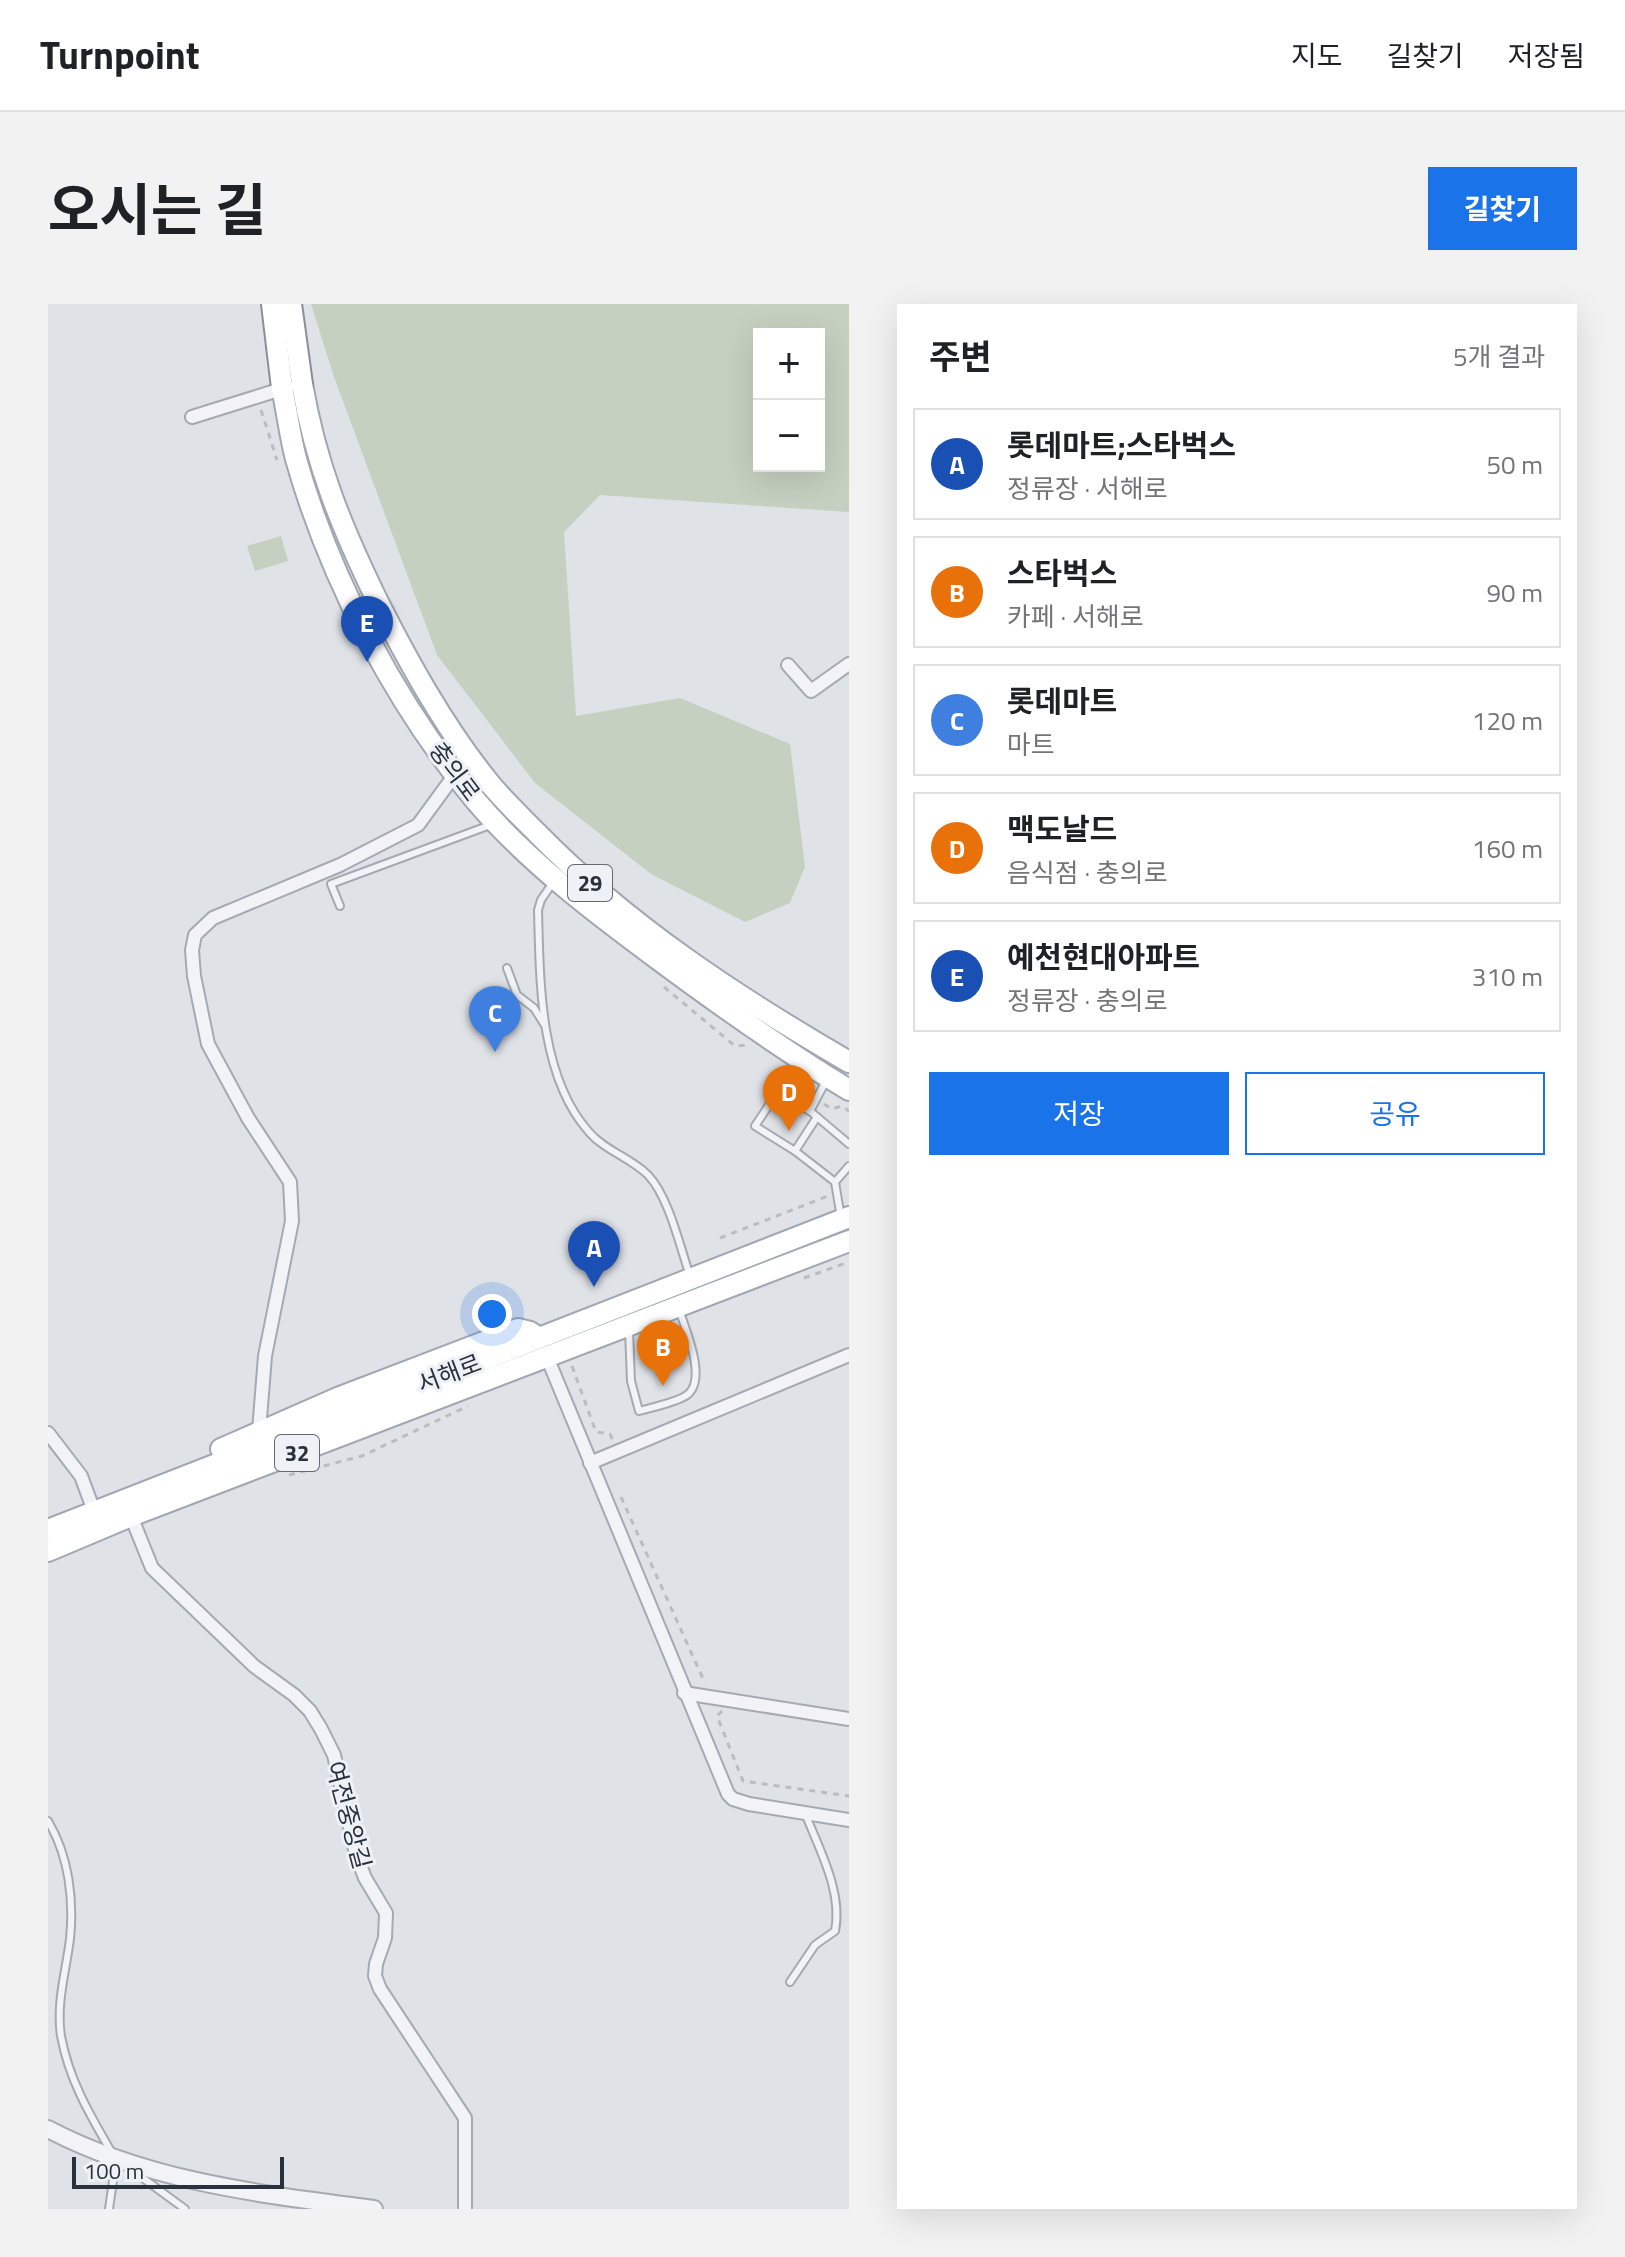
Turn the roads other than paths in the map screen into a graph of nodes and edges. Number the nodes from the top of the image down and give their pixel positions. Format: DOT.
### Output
graph roads {
  1 [pos="272,304"];
  2 [pos="291,304"];
  3 [pos="292,386"];
  4 [pos="192,417"];
  5 [pos="395,637"];
  6 [pos="374,648"];
  7 [pos="849,664"];
  8 [pos="788,665"];
  9 [pos="456,773"];
  10 [pos="497,822"];
  11 [pos="555,879"];
  12 [pos="340,906"];
  13 [pos="507,968"];
  14 [pos="545,1025"];
  15 [pos="849,1062"];
  16 [pos="844,1087"];
  17 [pos="810,1111"];
  18 [pos="817,1117"];
  19 [pos="849,1144"];
  20 [pos="795,1151"];
  21 [pos="849,1166"];
  22 [pos="835,1182"];
  23 [pos="845,1218"];
  24 [pos="849,1241"];
  25 [pos="849,1252"];
  26 [pos="797,1263"];
  27 [pos="691,1279"];
  28 [pos="678,1307"];
  29 [pos="629,1326"];
  30 [pos="543,1348"];
  31 [pos="849,1355"];
  32 [pos="259,1431"];
  33 [pos="48,1433"];
  34 [pos="590,1463"];
  35 [pos="94,1511"];
  36 [pos="131,1516"];
  37 [pos="48,1530"];
  38 [pos="48,1551"];
  39 [pos="684,1693"];
  40 [pos="849,1719"];
  41 [pos="805,1813"];
  42 [pos="849,1820"];
  43 [pos="48,1821"];
  44 [pos="790,1982"];
  45 [pos="48,2129"];
  46 [pos="116,2160"];
  47 [pos="109,2209"];
  48 [pos="185,2209"];
  49 [pos="374,2209"];
  50 [pos="465,2209"];
  1 -- 3 [label="main road, 충의로 / 29"];
  2 -- 3 [label="main road, 충의로 / 29"];
  3 -- 4 [label="street"];
  3 -- 5 [label="main road, 충의로 / 29"];
  3 -- 6 [label="main road, 충의로 / 29"];
  5 -- 6 [label="main road"];
  5 -- 15 [label="main road, 충의로 / 29"];
  6 -- 9 [label="main road, 충의로 / 29"];
  7 -- 8 [label="street"];
  9 -- 10 [label="main road, 충의로 / 29"];
  9 -- 32 [label="street"];
  10 -- 11 [label="main road, 충의로 / 29"];
  10 -- 12 [label="lane"];
  11 -- 14 [label="lane"];
  11 -- 16 [label="main road, 충의로 / 29"];
  13 -- 14 [label="lane"];
  14 -- 27 [label="lane"];
  16 -- 17 [label="lane"];
  17 -- 18 [label="lane"];
  17 -- 20 [label="lane"];
  18 -- 19 [label="lane"];
  18 -- 20 [label="lane"];
  20 -- 22 [label="lane"];
  21 -- 22 [label="lane"];
  22 -- 23 [label="lane"];
  23 -- 27 [label="main road, 서해로 / 32"];
  24 -- 26 [label="main road, 서해로 / 32"];
  25 -- 26 [label="main road"];
  26 -- 28 [label="main road, 서해로 / 32"];
  27 -- 30 [label="main road, 서해로 / 32"];
  28 -- 29 [label="main road, 서해로 / 32"];
  28 -- 29 [label="lane"];
  29 -- 30 [label="main road, 서해로 / 32"];
  30 -- 32 [label="main road"];
  30 -- 34 [label="street"];
  30 -- 35 [label="main road, 서해로 / 32"];
  30 -- 36 [label="main road, 서해로 / 32"];
  31 -- 34 [label="street"];
  32 -- 35 [label="main road"];
  33 -- 35 [label="street"];
  34 -- 39 [label="street"];
  35 -- 37 [label="main road, 서해로 / 32"];
  36 -- 38 [label="main road, 서해로 / 32"];
  36 -- 50 [label="street, 여전중앙길"];
  39 -- 40 [label="street"];
  39 -- 41 [label="street"];
  41 -- 42 [label="street"];
  41 -- 44 [label="lane"];
  43 -- 46 [label="lane"];
  45 -- 46 [label="street"];
  46 -- 47 [label="lane"];
  46 -- 48 [label="lane"];
  46 -- 49 [label="street"];
}
